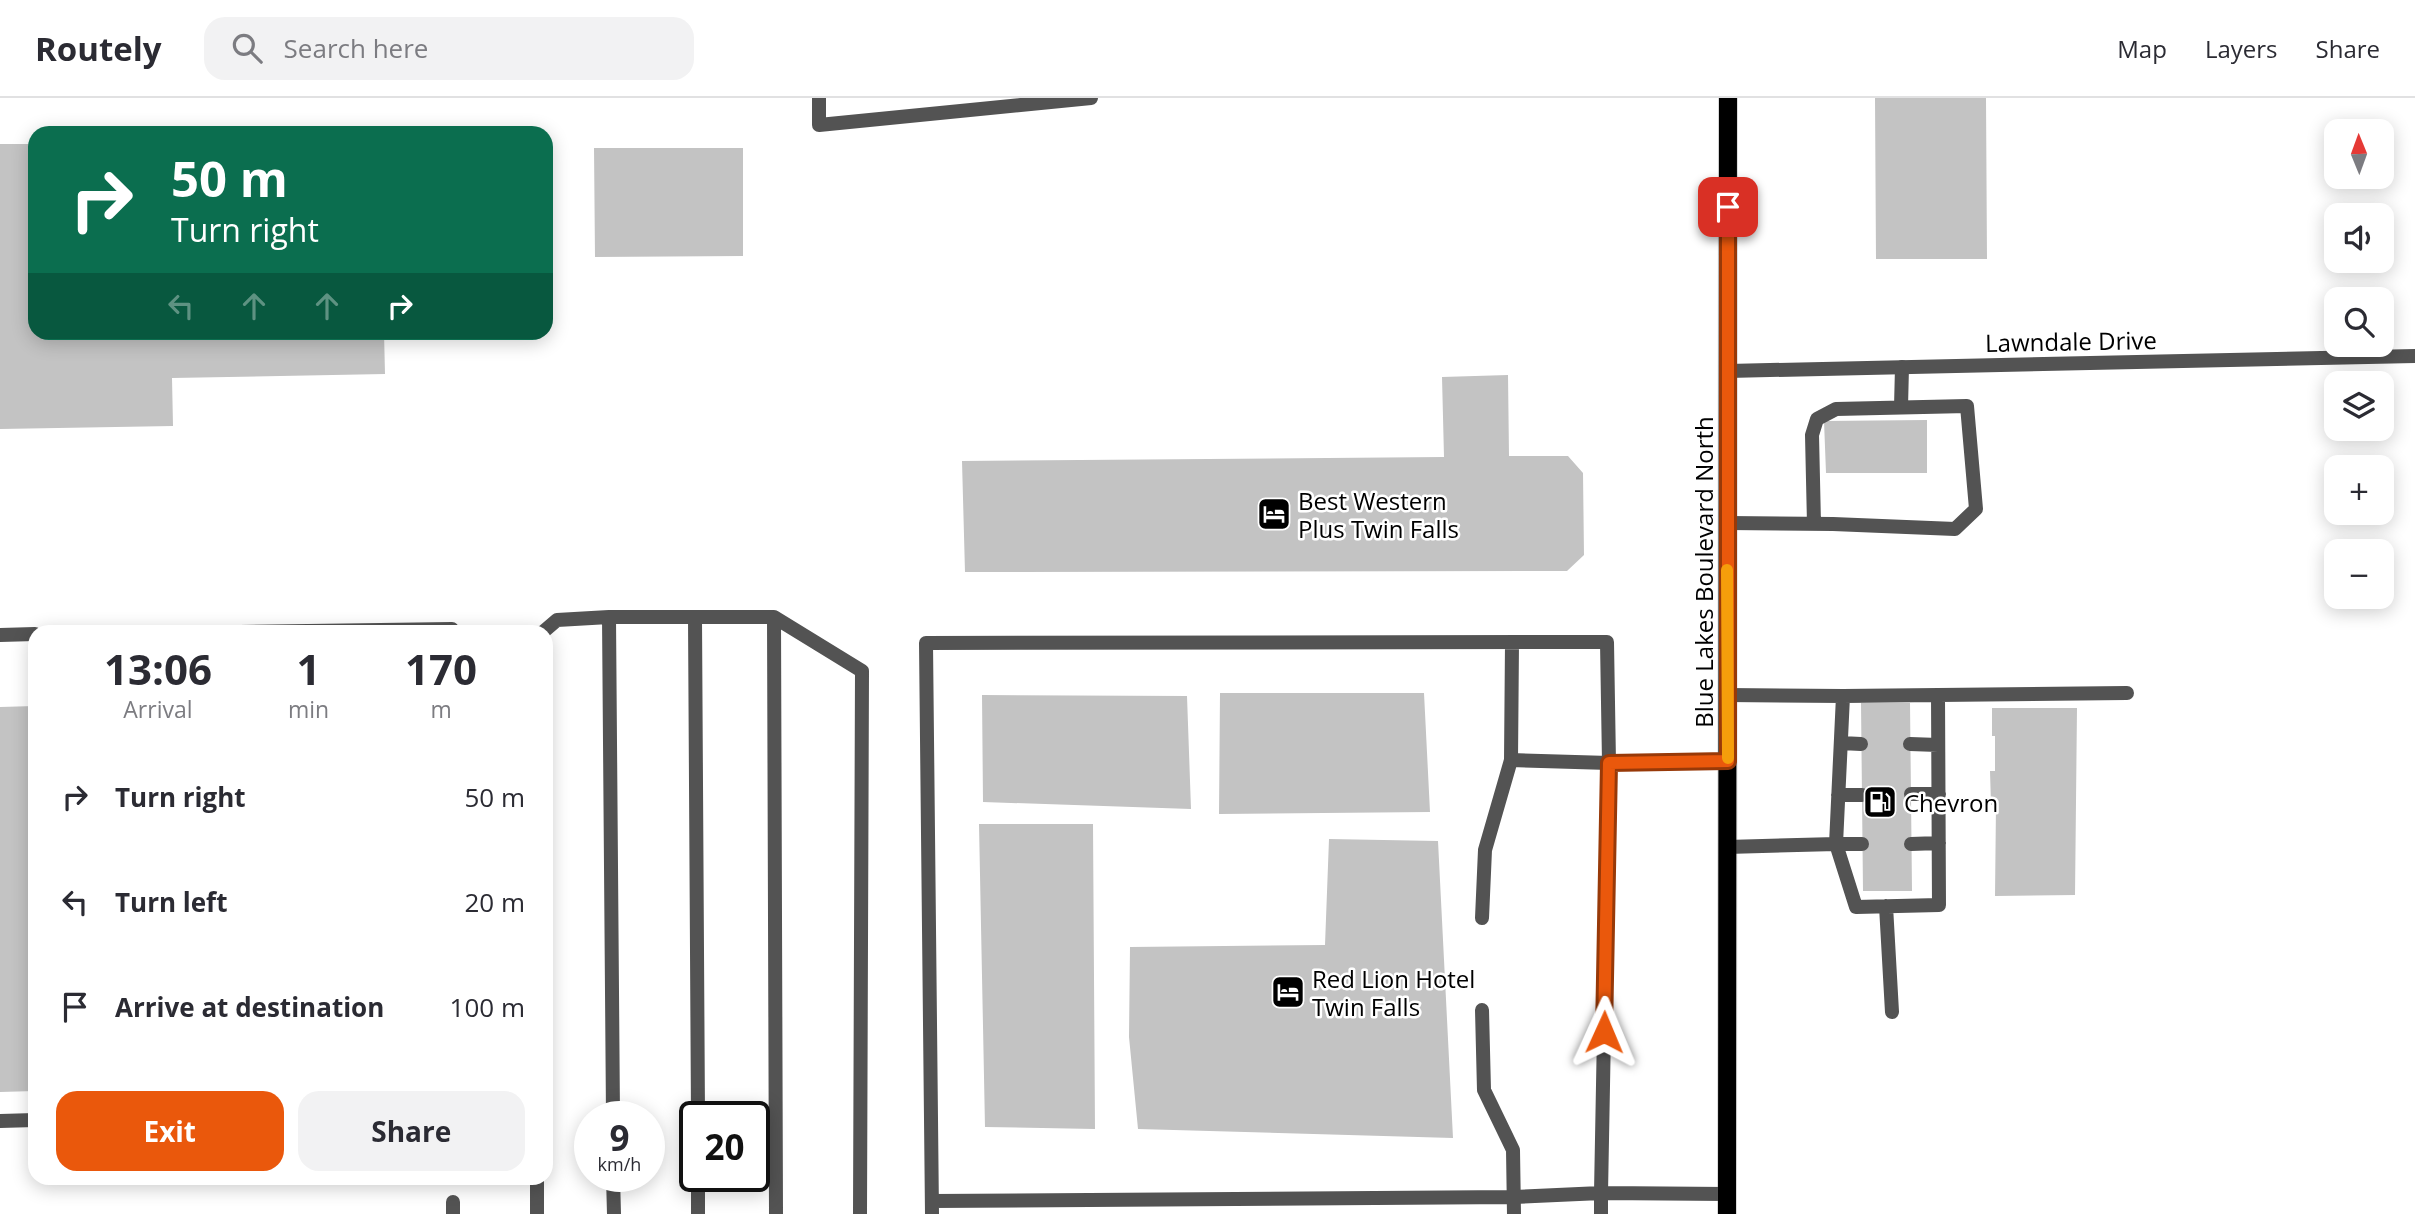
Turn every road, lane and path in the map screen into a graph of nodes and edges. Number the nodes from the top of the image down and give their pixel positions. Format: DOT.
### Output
graph roads {
  1 [pos="819,98"];
  2 [pos="1091,98"];
  3 [pos="1727,98"];
  4 [pos="2415,356"];
  5 [pos="1902,367"];
  6 [pos="1728,371"];
  7 [pos="1901,407"];
  8 [pos="1728,523"];
  9 [pos="1814,524"];
  10 [pos="609,617"];
  11 [pos="774,617"];
  12 [pos="695,618"];
  13 [pos="551,625"];
  14 [pos="28,634"];
  15 [pos="0,635"];
  16 [pos="1512,643"];
  17 [pos="2127,693"];
  18 [pos="1727,695"];
  19 [pos="1938,695"];
  20 [pos="1843,696"];
  21 [pos="1841,743"];
  22 [pos="1861,744"];
  23 [pos="1910,744"];
  24 [pos="1938,745"];
  25 [pos="1511,760"];
  26 [pos="1728,761"];
  27 [pos="1609,763"];
  28 [pos="1911,794"];
  29 [pos="1939,794"];
  30 [pos="1838,795"];
  31 [pos="1862,795"];
  32 [pos="1939,843"];
  33 [pos="1836,844"];
  34 [pos="1911,844"];
  35 [pos="1862,845"];
  36 [pos="1727,848"];
  37 [pos="1886,906"];
  38 [pos="1482,918"];
  39 [pos="1482,1010"];
  40 [pos="1892,1012"];
  41 [pos="613,1101"];
  42 [pos="698,1101"];
  43 [pos="28,1120"];
  44 [pos="0,1121"];
  45 [pos="537,1185"];
  46 [pos="613,1192"];
  47 [pos="698,1192"];
  48 [pos="1601,1193"];
  49 [pos="1727,1194"];
  50 [pos="1514,1197"];
  51 [pos="932,1208"];
  52 [pos="537,1214"];
  53 [pos="614,1214"];
  54 [pos="698,1214"];
  55 [pos="776,1214"];
  56 [pos="860,1214"];
  57 [pos="1514,1214"];
  58 [pos="1601,1214"];
  59 [pos="1727,1214"];
  1 -- 2 [label="street"];
  3 -- 6 [label="main road, Blue Lakes Boulevard North"];
  4 -- 5 [label="street, Lawndale Drive"];
  5 -- 6 [label="street, Lawndale Drive"];
  5 -- 7 [label="street"];
  6 -- 8 [label="main road, Blue Lakes Boulevard North"];
  7 -- 9 [label="street"];
  7 -- 9 [label="street"];
  8 -- 9 [label="street"];
  8 -- 18 [label="main road, Blue Lakes Boulevard North"];
  10 -- 12 [label="street"];
  10 -- 13 [label="street"];
  10 -- 41 [label="street"];
  11 -- 12 [label="street"];
  11 -- 55 [label="street"];
  11 -- 56 [label="street"];
  12 -- 42 [label="street"];
  14 -- 15 [label="street"];
  16 -- 25 [label="street"];
  16 -- 27 [label="street"];
  16 -- 51 [label="street"];
  17 -- 19 [label="street"];
  18 -- 20 [label="street"];
  18 -- 26 [label="main road, Blue Lakes Boulevard North"];
  19 -- 20 [label="street"];
  19 -- 24 [label="street"];
  20 -- 21 [label="street"];
  21 -- 22 [label="street"];
  21 -- 30 [label="street"];
  23 -- 24 [label="street"];
  24 -- 29 [label="street"];
  25 -- 27 [label="street"];
  25 -- 38 [label="street"];
  26 -- 27 [label="street"];
  26 -- 36 [label="main road, Blue Lakes Boulevard North"];
  27 -- 48 [label="street"];
  28 -- 29 [label="street"];
  29 -- 32 [label="street"];
  30 -- 31 [label="street"];
  30 -- 33 [label="street"];
  32 -- 34 [label="street"];
  32 -- 37 [label="street"];
  33 -- 35 [label="street"];
  33 -- 36 [label="street"];
  33 -- 37 [label="street"];
  36 -- 49 [label="main road, Blue Lakes Boulevard North"];
  37 -- 40 [label="street"];
  39 -- 50 [label="street"];
  43 -- 44 [label="street"];
  45 -- 52 [label="street"];
  46 -- 53 [label="street"];
  47 -- 54 [label="street"];
  48 -- 49 [label="street"];
  48 -- 50 [label="street"];
  48 -- 58 [label="street"];
  49 -- 59 [label="main road, Blue Lakes Boulevard North"];
  50 -- 51 [label="street"];
  50 -- 57 [label="street"];
}
